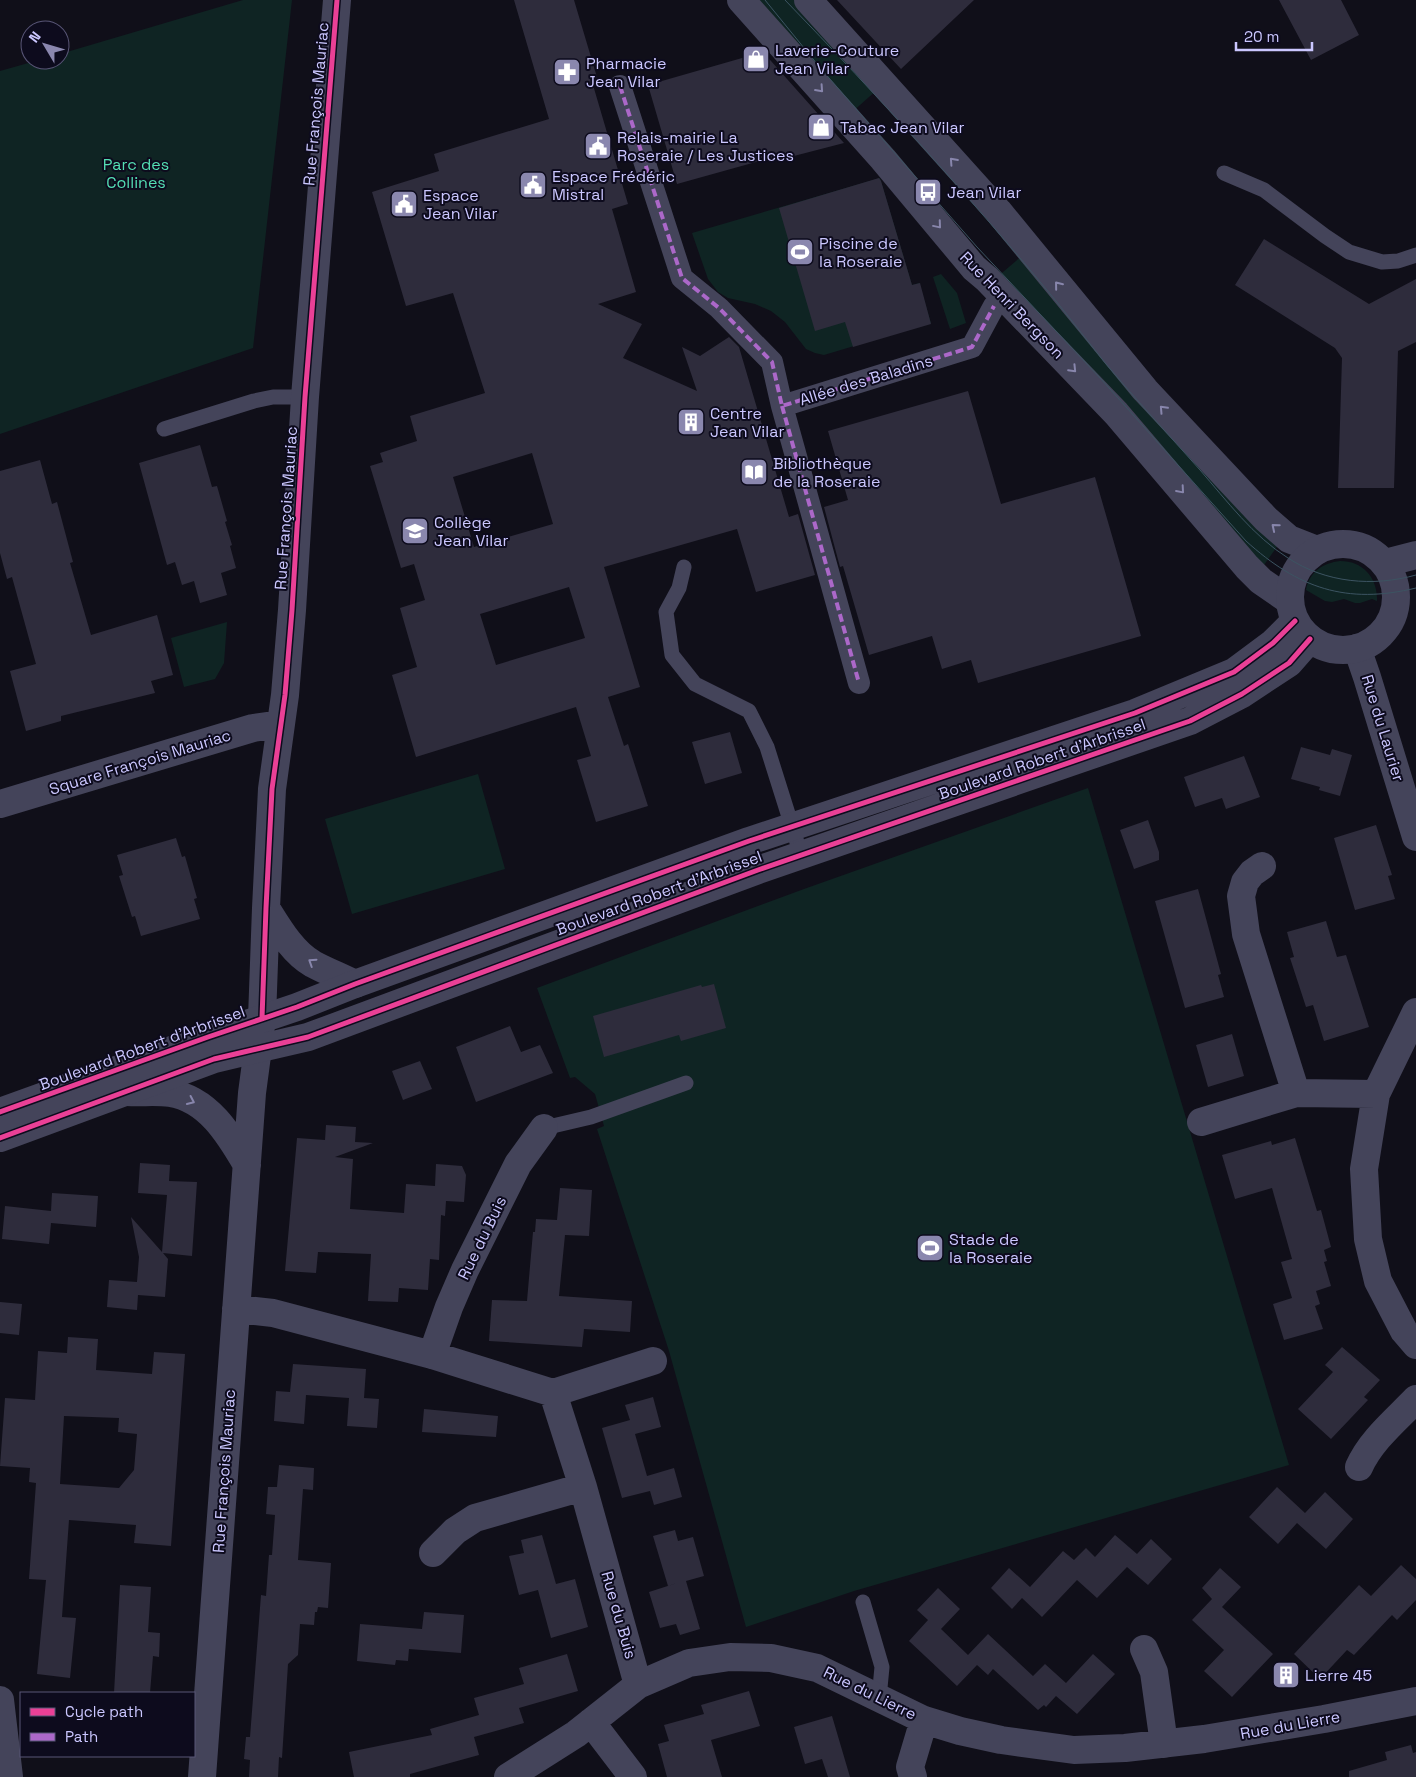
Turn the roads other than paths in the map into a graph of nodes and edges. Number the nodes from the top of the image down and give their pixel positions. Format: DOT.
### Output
graph roads {
  1 [pos="337,0"];
  2 [pos="741,0"];
  3 [pos="808,0"];
  4 [pos="620,86"];
  5 [pos="1224,173"];
  6 [pos="1416,255"];
  7 [pos="994,306"];
  8 [pos="305,397"];
  9 [pos="782,406"];
  10 [pos="164,429"];
  11 [pos="1317,550"];
  12 [pos="1416,555"];
  13 [pos="1385,563"];
  14 [pos="684,567"];
  15 [pos="1404,614"];
  16 [pos="1298,620"];
  17 [pos="1357,648"];
  18 [pos="859,683"];
  19 [pos="281,724"];
  20 [pos="0,804"];
  21 [pos="791,827"];
  22 [pos="1416,837"];
  23 [pos="801,855"];
  24 [pos="1262,866"];
  25 [pos="266,908"];
  26 [pos="355,984"];
  27 [pos="1416,1012"];
  28 [pos="262,1018"];
  29 [pos="257,1049"];
  30 [pos="686,1084"];
  31 [pos="127,1092"];
  32 [pos="1296,1093"];
  33 [pos="1376,1094"];
  34 [pos="0,1112"];
  35 [pos="1201,1122"];
  36 [pos="544,1128"];
  37 [pos="0,1138"];
  38 [pos="247,1165"];
  39 [pos="236,1309"];
  40 [pos="1416,1345"];
  41 [pos="432,1355"];
  42 [pos="653,1361"];
  43 [pos="553,1393"];
  44 [pos="1416,1398"];
  45 [pos="1359,1467"];
  46 [pos="584,1487"];
  47 [pos="433,1553"];
  48 [pos="863,1602"];
  49 [pos="1144,1649"];
  50 [pos="1416,1682"];
  51 [pos="638,1685"];
  52 [pos="879,1698"];
  53 [pos="0,1700"];
  54 [pos="1408,1703"];
  55 [pos="924,1720"];
  56 [pos="591,1722"];
  57 [pos="1164,1744"];
  58 [pos="9,1777"];
  59 [pos="202,1777"];
  60 [pos="508,1777"];
  61 [pos="633,1777"];
  62 [pos="913,1777"];
  1 -- 8 [label="street, Rue François Mauriac"];
  2 -- 16 [label="street, Rue Henri Bergson, one-way"];
  11 -- 3 [label="street, one-way"];
  4 -- 9 [label="street, Allée des Baladins"];
  5 -- 6 [label="lane"];
  7 -- 9 [label="street, Allée des Baladins"];
  8 -- 10 [label="lane"];
  8 -- 19 [label="street, Rue François Mauriac"];
  9 -- 18 [label="street"];
  11 -- 13 [label="street"];
  11 -- 16 [label="street"];
  12 -- 13 [label="street"];
  13 -- 15 [label="street"];
  14 -- 21 [label="lane"];
  15 -- 17 [label="street"];
  16 -- 17 [label="street"];
  16 -- 21 [label="street, Boulevard Robert d'Arbrissel"];
  16 -- 23 [label="street, Boulevard Robert d'Arbrissel"];
  17 -- 22 [label="street, Rue du Laurier"];
  19 -- 20 [label="street, Square François Mauriac"];
  19 -- 25 [label="street, Rue François Mauriac"];
  21 -- 23 [label="lane"];
  21 -- 26 [label="street, Boulevard Robert d'Arbrissel"];
  23 -- 29 [label="street, Boulevard Robert d'Arbrissel"];
  24 -- 32 [label="street"];
  26 -- 25 [label="street, one-way"];
  25 -- 28 [label="street, Rue François Mauriac"];
  26 -- 28 [label="street, Boulevard Robert d'Arbrissel"];
  27 -- 33 [label="street"];
  28 -- 29 [label="street, Rue François Mauriac"];
  28 -- 34 [label="street, Boulevard Robert d'Arbrissel"];
  29 -- 31 [label="street, Boulevard Robert d'Arbrissel"];
  29 -- 38 [label="street, Rue François Mauriac"];
  30 -- 36 [label="lane"];
  31 -- 37 [label="street, Boulevard Robert d'Arbrissel"];
  31 -- 38 [label="street, one-way"];
  32 -- 33 [label="street"];
  32 -- 35 [label="street"];
  33 -- 40 [label="street"];
  36 -- 41 [label="street, Rue du Buis"];
  38 -- 39 [label="street, Rue François Mauriac"];
  39 -- 41 [label="street"];
  39 -- 59 [label="street, Rue François Mauriac"];
  41 -- 43 [label="street"];
  42 -- 43 [label="street"];
  43 -- 46 [label="street, Rue du Buis"];
  44 -- 45 [label="street"];
  46 -- 47 [label="street"];
  46 -- 51 [label="street, Rue du Buis"];
  48 -- 52 [label="lane"];
  49 -- 57 [label="street"];
  50 -- 54 [label="street"];
  51 -- 52 [label="street, Rue du Lierre"];
  51 -- 56 [label="street, Rue du Lierre"];
  52 -- 55 [label="street, Rue du Lierre"];
  53 -- 58 [label="street"];
  54 -- 57 [label="street, Rue du Lierre"];
  55 -- 57 [label="street, Rue du Lierre"];
  55 -- 62 [label="street"];
  56 -- 60 [label="street, Rue du Lierre"];
  56 -- 61 [label="street"];
}
